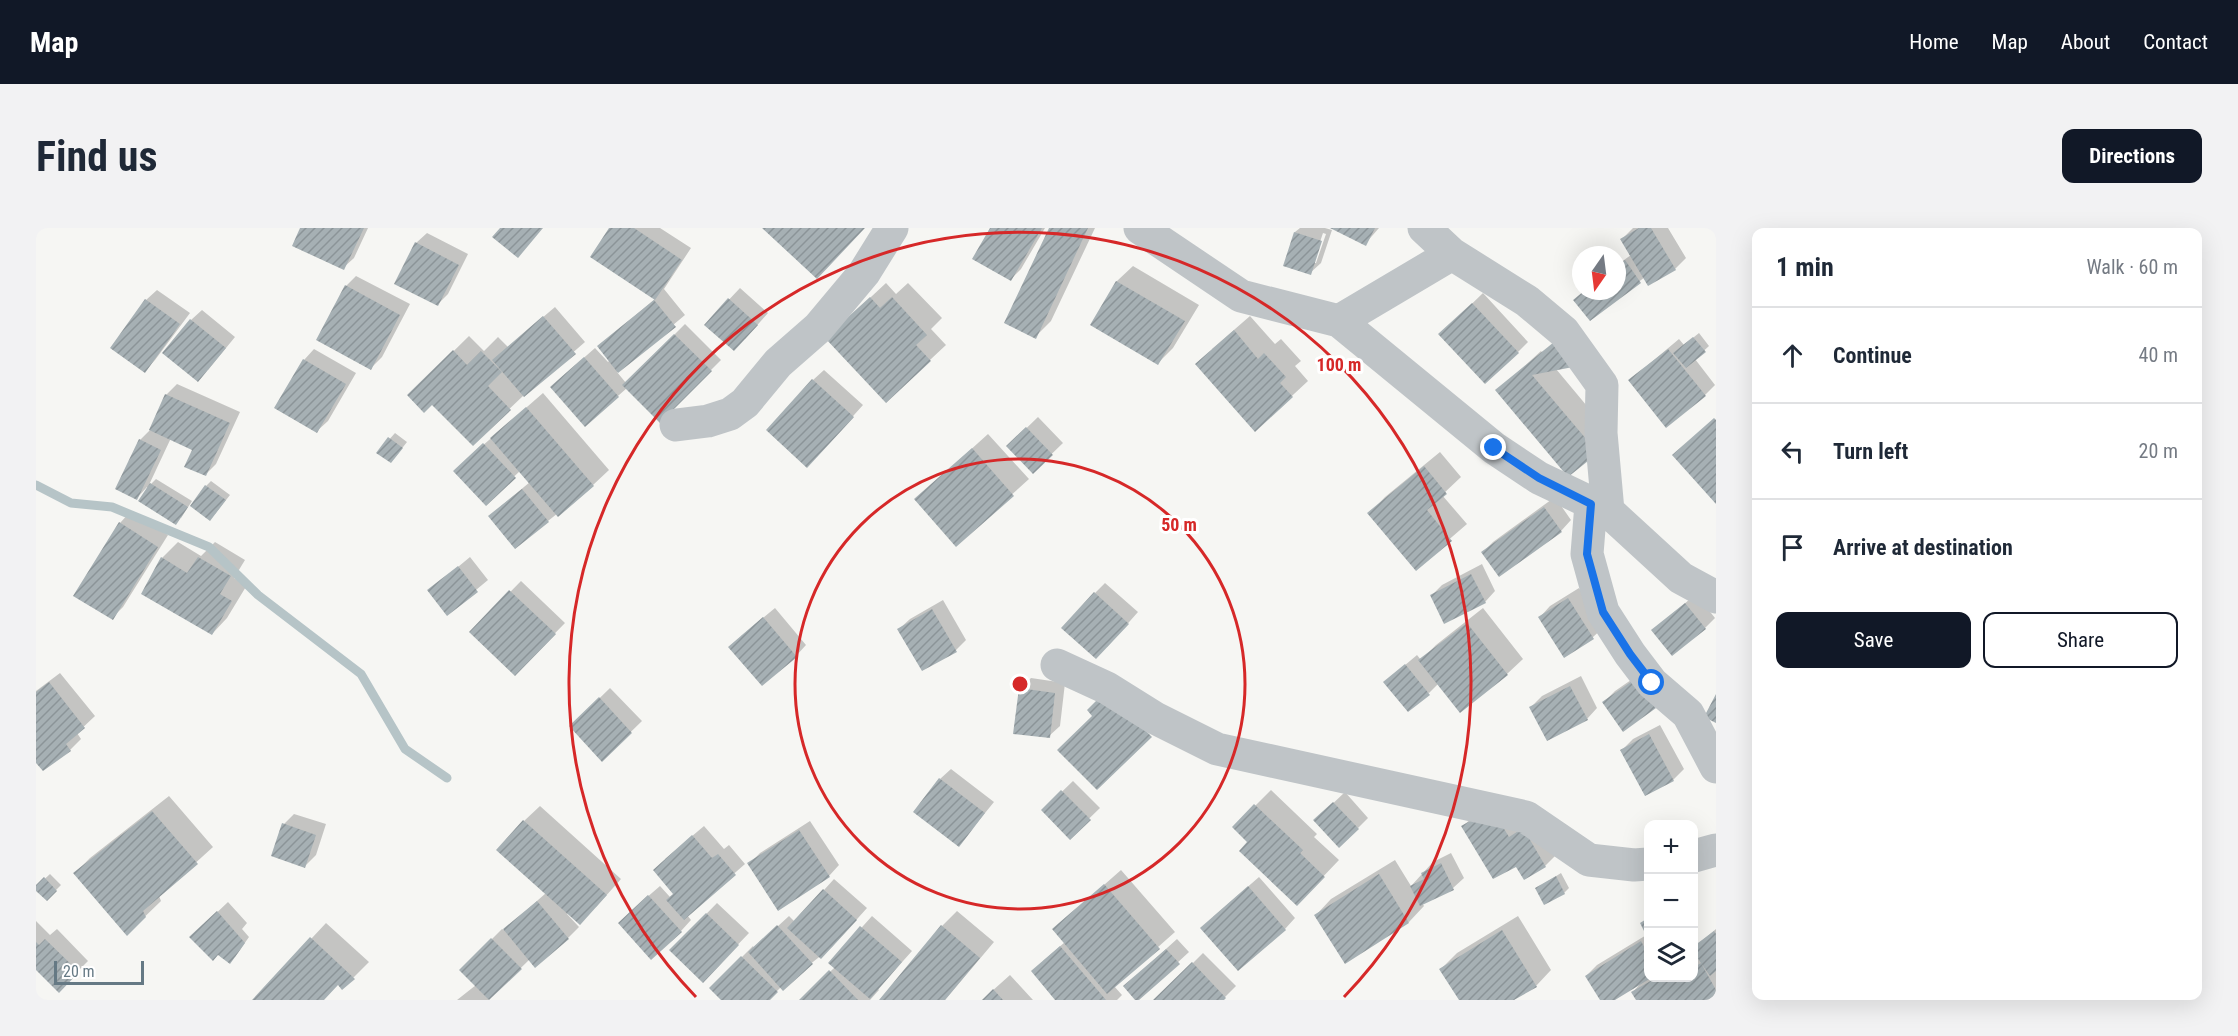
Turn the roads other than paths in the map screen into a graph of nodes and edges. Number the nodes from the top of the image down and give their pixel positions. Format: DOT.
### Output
graph roads {
  1 [pos="892,228"];
  2 [pos="1140,228"];
  3 [pos="1424,228"];
  4 [pos="1452,254"];
  5 [pos="1339,321"];
  6 [pos="676,425"];
  7 [pos="1599,508"];
  8 [pos="1716,597"];
  9 [pos="1057,665"];
  10 [pos="1716,767"];
  11 [pos="1716,850"];
  12 [pos="1698,855"];
  13 [pos="1644,864"];
  1 -- 6 [label="street"];
  2 -- 5 [label="street"];
  3 -- 4 [label="street"];
  4 -- 5 [label="street"];
  4 -- 7 [label="street"];
  5 -- 7 [label="street"];
  7 -- 8 [label="street"];
  7 -- 10 [label="street"];
  9 -- 13 [label="street"];
  11 -- 12 [label="street"];
}
